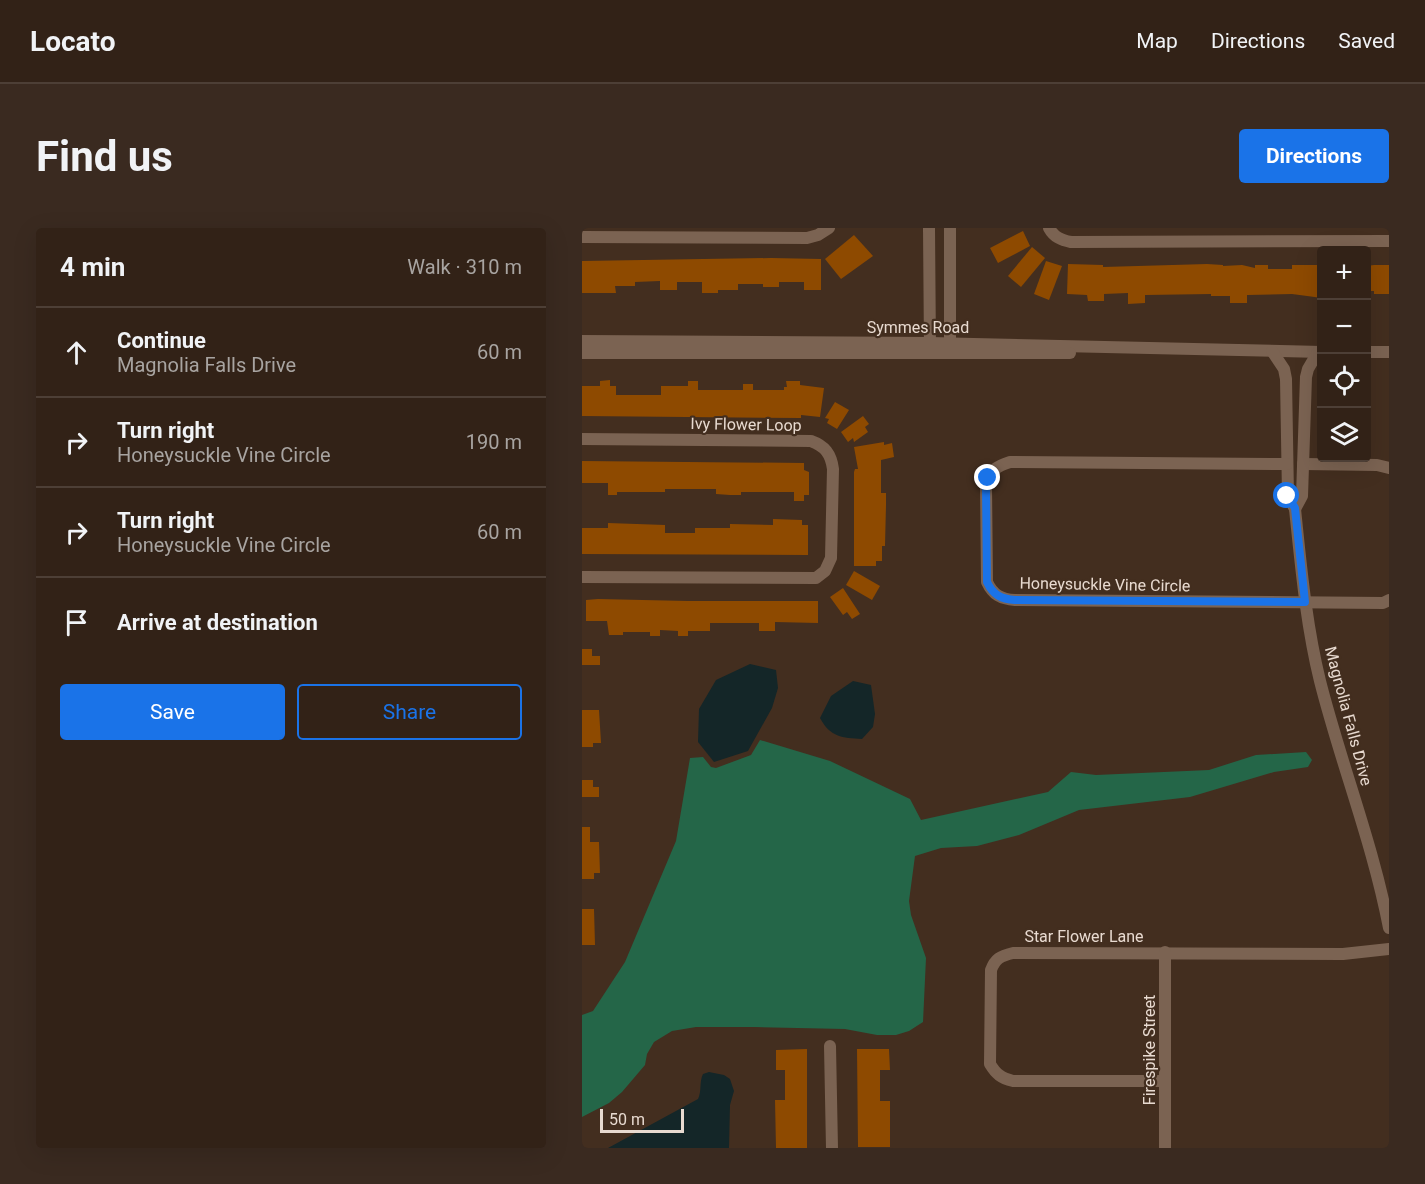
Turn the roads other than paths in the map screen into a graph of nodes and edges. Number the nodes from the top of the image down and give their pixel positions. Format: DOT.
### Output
graph roads {
  1 [pos="829,228"];
  2 [pos="929,228"];
  3 [pos="950,228"];
  4 [pos="1049,228"];
  5 [pos="582,237"];
  6 [pos="1389,242"];
  7 [pos="582,341"];
  8 [pos="930,348"];
  9 [pos="950,348"];
  10 [pos="1272,351"];
  11 [pos="1317,352"];
  12 [pos="1371,352"];
  13 [pos="1389,352"];
  14 [pos="582,353"];
  15 [pos="1319,354"];
  16 [pos="582,439"];
  17 [pos="1287,464"];
  18 [pos="1303,464"];
  19 [pos="1389,468"];
  20 [pos="1295,508"];
  21 [pos="582,577"];
  22 [pos="1389,600"];
  23 [pos="1305,602"];
  24 [pos="1389,928"];
  25 [pos="1389,949"];
  26 [pos="1165,952"];
  27 [pos="830,1046"];
  28 [pos="1165,1082"];
  29 [pos="832,1148"];
  30 [pos="1165,1148"];
  1 -- 5 [label="street"];
  2 -- 8 [label="street"];
  3 -- 9 [label="street"];
  4 -- 6 [label="street"];
  7 -- 8 [label="street, Symmes Road"];
  8 -- 9 [label="street, Symmes Road"];
  8 -- 14 [label="street, Symmes Road"];
  9 -- 10 [label="street, Symmes Road"];
  10 -- 11 [label="street, Symmes Road"];
  10 -- 17 [label="street, Magnolia Falls Drive"];
  12 -- 13 [label="street"];
  15 -- 18 [label="street, Magnolia Falls Drive"];
  16 -- 21 [label="street, Ivy Flower Loop"];
  17 -- 20 [label="street, Magnolia Falls Drive"];
  17 -- 23 [label="street, Honeysuckle Vine Circle"];
  18 -- 19 [label="street"];
  18 -- 20 [label="street, Magnolia Falls Drive"];
  20 -- 23 [label="street, Magnolia Falls Drive"];
  22 -- 23 [label="street, Honeysuckle Vine Circle"];
  23 -- 24 [label="street, Magnolia Falls Drive"];
  25 -- 26 [label="street, Star Flower Lane"];
  26 -- 28 [label="street, Firespike Street"];
  26 -- 28 [label="street, Star Flower Lane"];
  27 -- 29 [label="street"];
  28 -- 30 [label="street, Firespike Street"];
}
